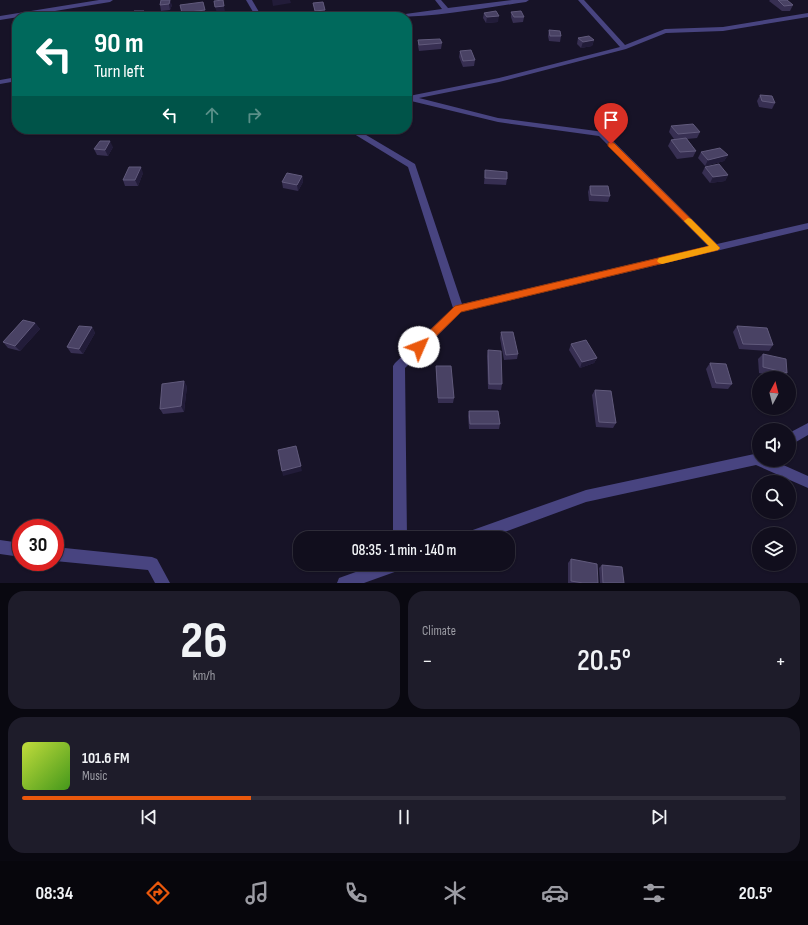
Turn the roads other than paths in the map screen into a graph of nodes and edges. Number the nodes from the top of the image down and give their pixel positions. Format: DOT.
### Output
graph roads {
  1 [pos="110,0"];
  2 [pos="249,0"];
  3 [pos="438,0"];
  4 [pos="526,0"];
  5 [pos="581,0"];
  6 [pos="447,11"];
  7 [pos="37,12"];
  8 [pos="256,12"];
  9 [pos="412,15"];
  10 [pos="808,15"];
  11 [pos="12,16"];
  12 [pos="0,18"];
  13 [pos="624,48"];
  14 [pos="12,80"];
  15 [pos="0,82"];
  16 [pos="412,97"];
  17 [pos="412,99"];
  18 [pos="358,134"];
  19 [pos="808,226"];
  20 [pos="715,248"];
  21 [pos="458,309"];
  22 [pos="808,428"];
  23 [pos="796,436"];
  24 [pos="752,461"];
  25 [pos="774,467"];
  26 [pos="808,482"];
  27 [pos="400,531"];
  28 [pos="489,531"];
  29 [pos="0,547"];
  30 [pos="12,549"];
  31 [pos="64,555"];
  32 [pos="378,571"];
  33 [pos="164,583"];
  34 [pos="344,583"];
  1 -- 7 [label="street"];
  2 -- 8 [label="street"];
  3 -- 6 [label="street"];
  4 -- 6 [label="street"];
  5 -- 13 [label="street"];
  6 -- 9 [label="street"];
  10 -- 13 [label="street"];
  11 -- 12 [label="street"];
  13 -- 16 [label="street"];
  14 -- 15 [label="street"];
  17 -- 20 [label="street"];
  18 -- 21 [label="street"];
  19 -- 20 [label="street"];
  20 -- 21 [label="street"];
  21 -- 27 [label="street"];
  22 -- 23 [label="street"];
  24 -- 28 [label="street"];
  25 -- 26 [label="street"];
  29 -- 30 [label="street"];
  31 -- 33 [label="street"];
  32 -- 34 [label="street"];
}
